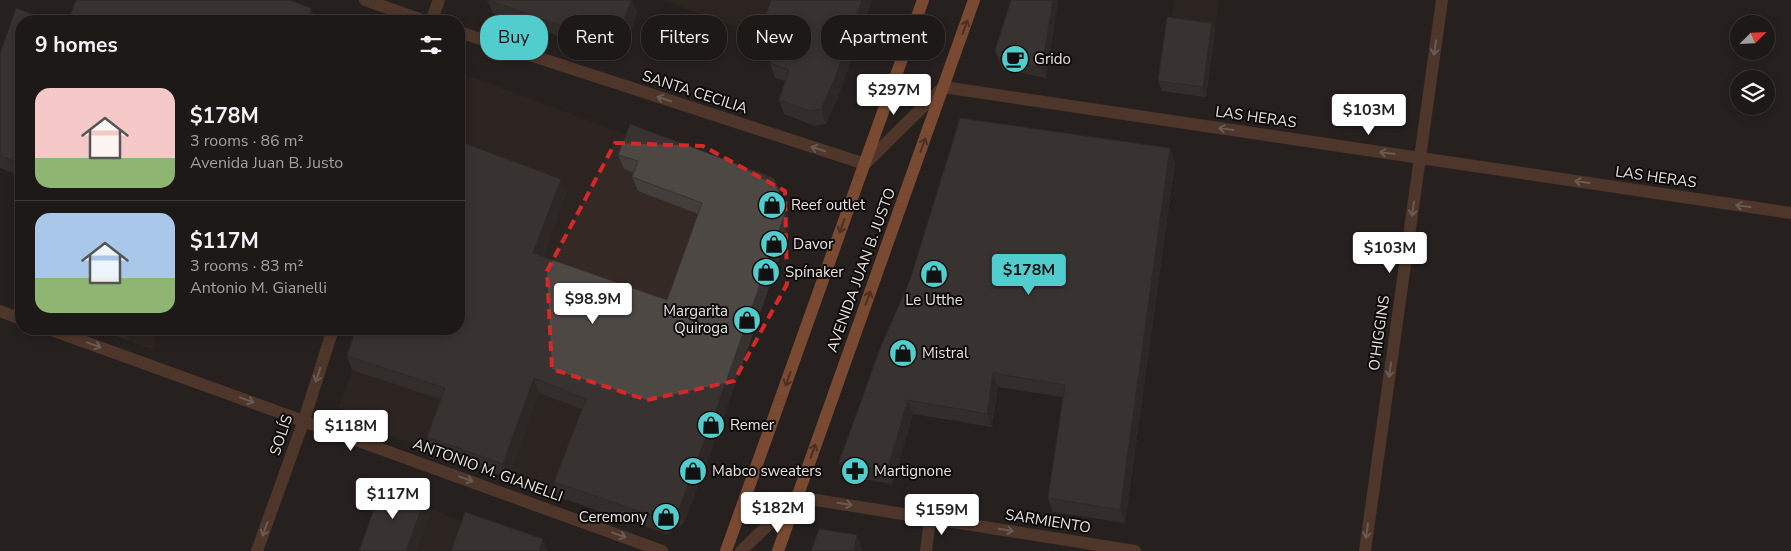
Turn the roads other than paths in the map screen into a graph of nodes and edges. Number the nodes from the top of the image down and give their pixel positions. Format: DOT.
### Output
graph roads {
  1 [pos="365,0"];
  2 [pos="439,0"];
  3 [pos="923,0"];
  4 [pos="974,0"];
  5 [pos="1442,0"];
  6 [pos="408,15"];
  7 [pos="433,15"];
  8 [pos="465,34"];
  9 [pos="943,87"];
  10 [pos="1420,158"];
  11 [pos="865,164"];
  12 [pos="1791,213"];
  13 [pos="0,311"];
  14 [pos="15,317"];
  15 [pos="66,335"];
  16 [pos="331,335"];
  17 [pos="304,420"];
  18 [pos="797,497"];
  19 [pos="930,518"];
  20 [pos="257,551"];
  21 [pos="662,551"];
  22 [pos="726,551"];
  23 [pos="740,551"];
  24 [pos="778,551"];
  25 [pos="926,551"];
  26 [pos="1135,551"];
  27 [pos="1364,551"];
  1 -- 6 [label="street"];
  2 -- 7 [label="street"];
  3 -- 11 [label="main road"];
  9 -- 4 [label="main road, AVENIDA JUAN B. JUSTO, one-way"];
  5 -- 10 [label="street, O'HIGGINS, one-way"];
  11 -- 8 [label="street, SANTA CECILIA, one-way"];
  10 -- 9 [label="street, LAS HERAS, one-way"];
  9 -- 11 [label="street"];
  18 -- 9 [label="main road, AVENIDA JUAN B. JUSTO, one-way"];
  12 -- 10 [label="street, LAS HERAS, one-way"];
  10 -- 27 [label="street, O'HIGGINS, one-way"];
  11 -- 22 [label="main road, one-way"];
  13 -- 14 [label="street"];
  15 -- 17 [label="street, ANTONIO M. GIANELLI, one-way"];
  16 -- 17 [label="street, SOLÍS, one-way"];
  17 -- 20 [label="street, SOLÍS, one-way"];
  17 -- 21 [label="street, ANTONIO M. GIANELLI, one-way"];
  18 -- 19 [label="street, SARMIENTO, one-way"];
  18 -- 23 [label="street"];
  18 -- 24 [label="main road, AVENIDA JUAN B. JUSTO"];
  19 -- 25 [label="street"];
  19 -- 26 [label="street, SARMIENTO, one-way"];
}
